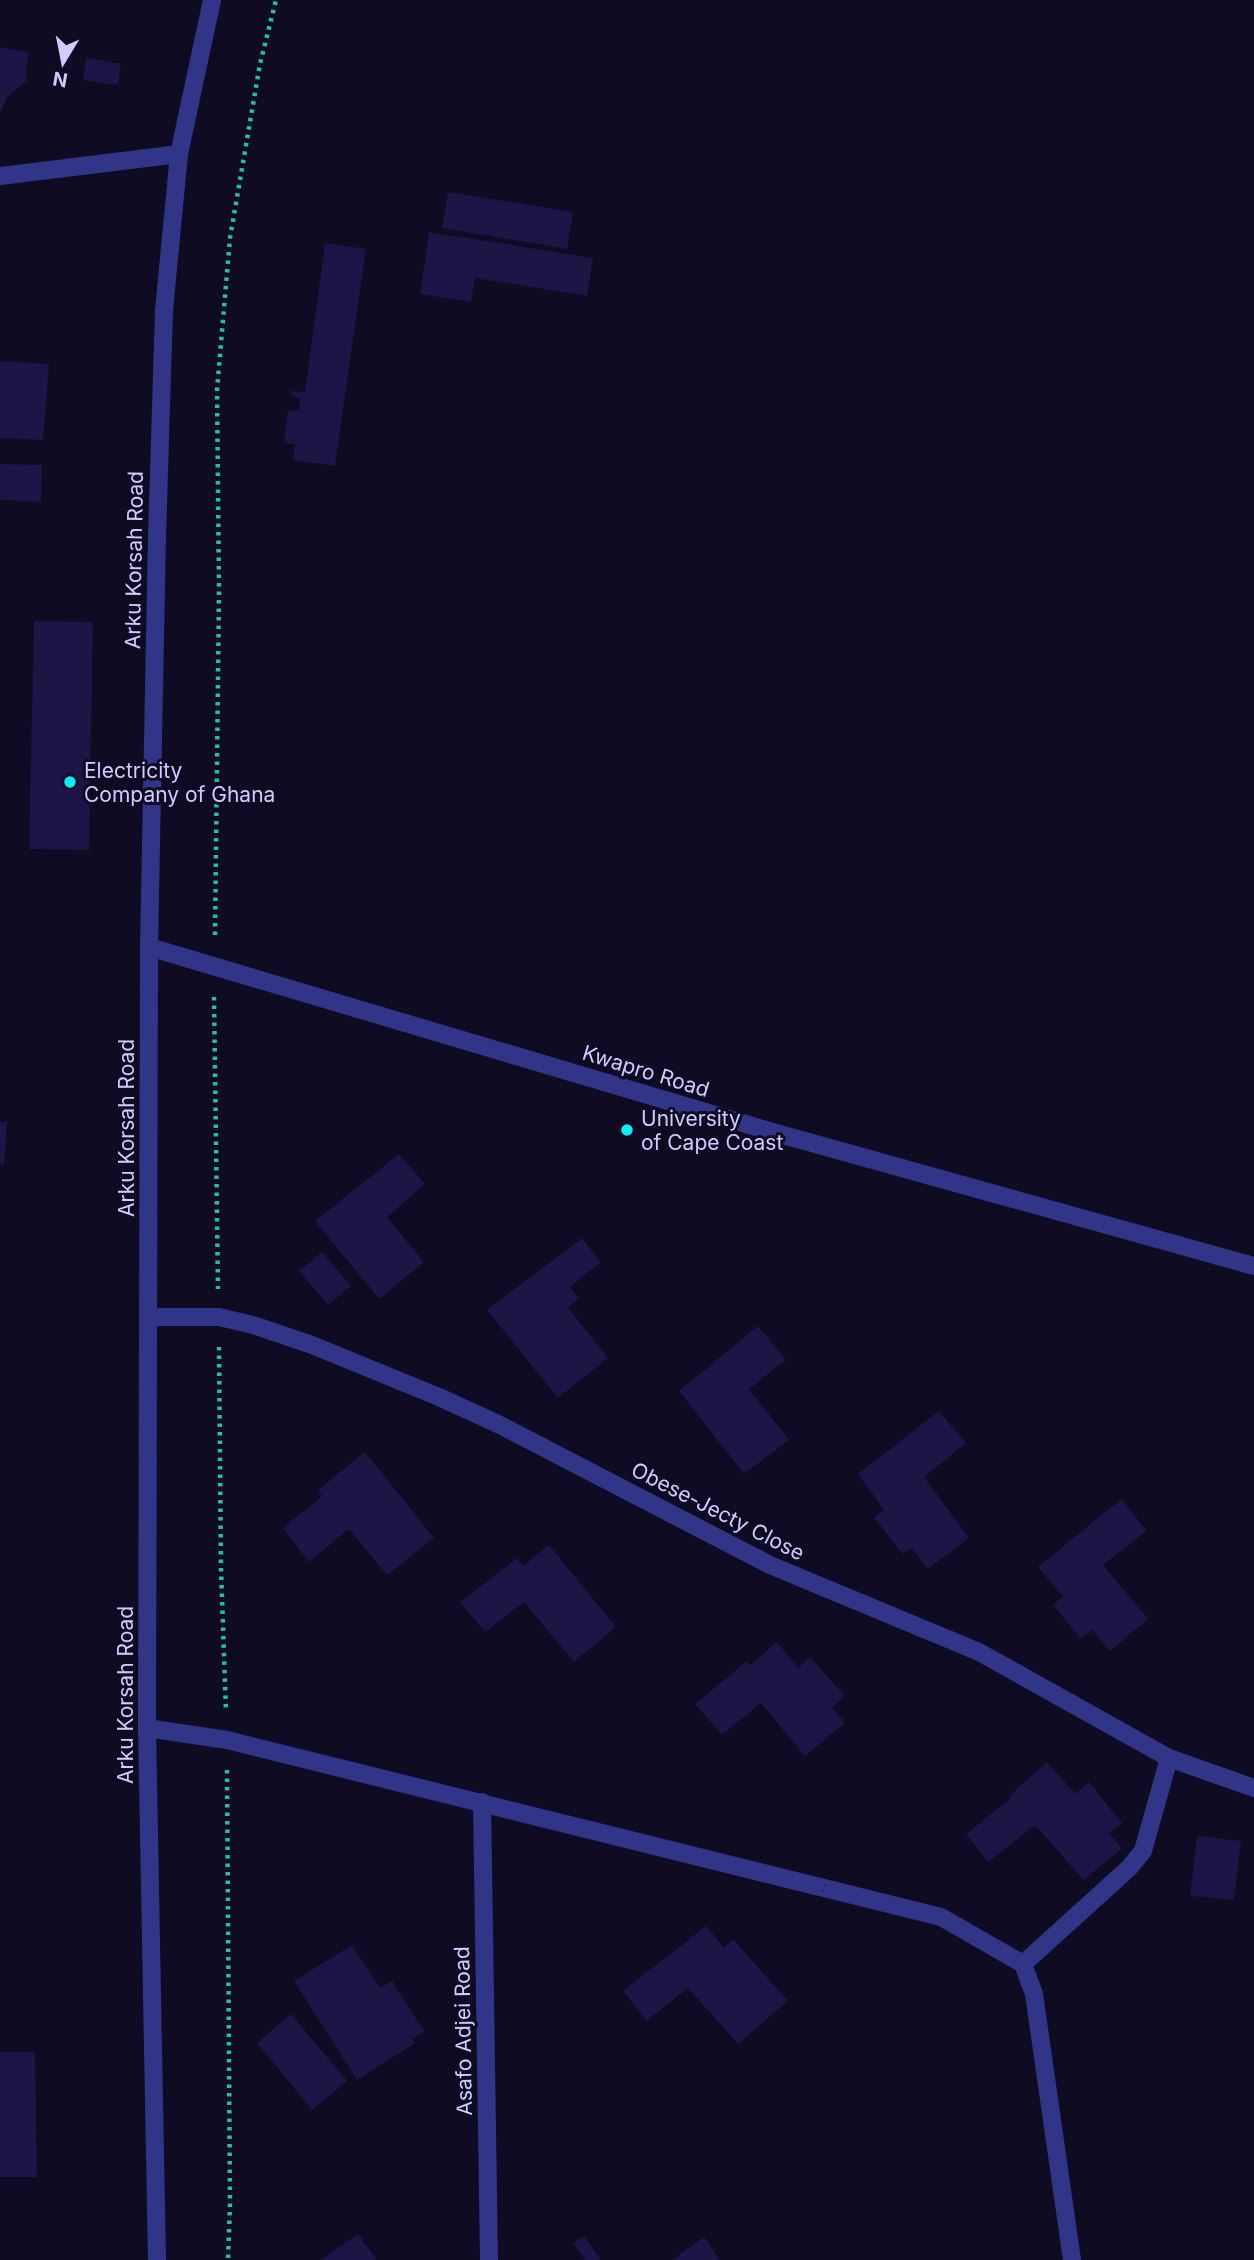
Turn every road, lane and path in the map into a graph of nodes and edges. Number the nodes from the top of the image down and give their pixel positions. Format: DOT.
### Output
graph roads {
  1 [pos="212,0"];
  2 [pos="276,0"];
  3 [pos="179,154"];
  4 [pos="0,176"];
  5 [pos="149,947"];
  6 [pos="215,966"];
  7 [pos="1254,1266"];
  8 [pos="148,1317"];
  9 [pos="219,1317"];
  10 [pos="147,1728"];
  11 [pos="227,1740"];
  12 [pos="1169,1758"];
  13 [pos="1254,1788"];
  14 [pos="482,1802"];
  15 [pos="1023,1964"];
  16 [pos="158,2260"];
  17 [pos="228,2260"];
  18 [pos="489,2260"];
  19 [pos="1072,2260"];
  1 -- 3 [label="street, Arku Korsah Road"];
  2 -- 6 [label="path"];
  3 -- 4 [label="street"];
  3 -- 5 [label="street, Arku Korsah Road"];
  5 -- 6 [label="street, Kwapro Road"];
  5 -- 8 [label="street, Arku Korsah Road"];
  6 -- 7 [label="street, Kwapro Road"];
  6 -- 9 [label="path"];
  8 -- 9 [label="street, Obese-Jecty Close"];
  8 -- 10 [label="street, Arku Korsah Road"];
  9 -- 11 [label="path"];
  9 -- 12 [label="street, Obese-Jecty Close"];
  10 -- 11 [label="street"];
  10 -- 16 [label="street, Arku Korsah Road"];
  11 -- 14 [label="street"];
  11 -- 17 [label="path"];
  12 -- 13 [label="street, Obese-Jecty Close"];
  12 -- 15 [label="street"];
  14 -- 15 [label="street"];
  14 -- 18 [label="street, Asafo Adjei Road"];
  15 -- 19 [label="street"];
}
